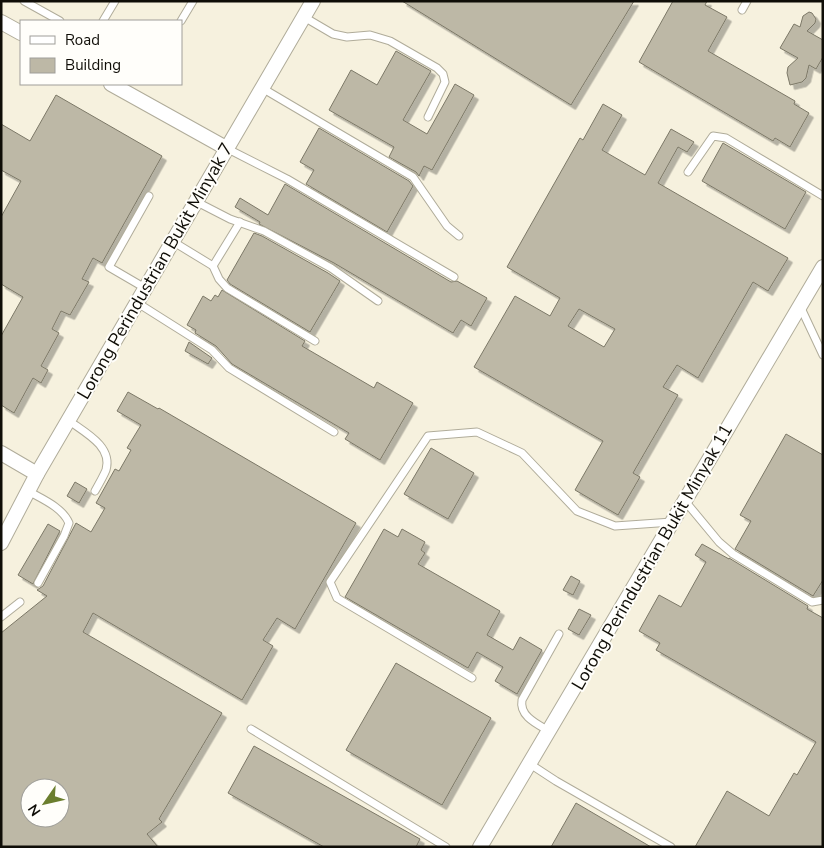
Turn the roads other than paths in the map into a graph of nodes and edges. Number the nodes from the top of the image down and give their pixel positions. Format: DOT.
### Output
graph roads {
  1 [pos="24,1"];
  2 [pos="115,1"];
  3 [pos="193,1"];
  4 [pos="313,1"];
  5 [pos="747,1"];
  6 [pos="742,10"];
  7 [pos="304,17"];
  8 [pos="58,20"];
  9 [pos="104,20"];
  10 [pos="182,20"];
  11 [pos="1,22"];
  12 [pos="20,32"];
  13 [pos="113,85"];
  14 [pos="262,88"];
  15 [pos="428,117"];
  16 [pos="226,148"];
  17 [pos="688,172"];
  18 [pos="149,196"];
  19 [pos="823,196"];
  20 [pos="195,201"];
  21 [pos="240,222"];
  22 [pos="460,236"];
  23 [pos="172,241"];
  24 [pos="213,266"];
  25 [pos="823,267"];
  26 [pos="454,277"];
  27 [pos="145,288"];
  28 [pos="378,301"];
  29 [pos="136,302"];
  30 [pos="800,305"];
  31 [pos="315,341"];
  32 [pos="823,355"];
  33 [pos="68,420"];
  34 [pos="334,432"];
  35 [pos="1,453"];
  36 [pos="37,474"];
  37 [pos="28,491"];
  38 [pos="95,491"];
  39 [pos="685,501"];
  40 [pos="673,522"];
  41 [pos="1,543"];
  42 [pos="38,583"];
  43 [pos="823,600"];
  44 [pos="20,602"];
  45 [pos="1,616"];
  46 [pos="559,634"];
  47 [pos="472,678"];
  48 [pos="251,729"];
  49 [pos="549,732"];
  50 [pos="530,764"];
  51 [pos="446,847"];
  52 [pos="480,847"];
  53 [pos="671,847"];
  1 -- 8 [label="lane"];
  2 -- 9 [label="lane"];
  3 -- 10 [label="lane"];
  4 -- 7 [label="street, Lorong Perindustrian Bukit Minyak 7"];
  5 -- 6 [label="lane"];
  7 -- 14 [label="street, Lorong Perindustrian Bukit Minyak 7"];
  7 -- 15 [label="lane"];
  11 -- 12 [label="street"];
  13 -- 16 [label="street"];
  14 -- 16 [label="street, Lorong Perindustrian Bukit Minyak 7"];
  14 -- 22 [label="lane"];
  16 -- 20 [label="street, Lorong Perindustrian Bukit Minyak 7"];
  16 -- 26 [label="lane"];
  17 -- 19 [label="lane"];
  18 -- 27 [label="lane"];
  20 -- 21 [label="lane"];
  20 -- 23 [label="street, Lorong Perindustrian Bukit Minyak 7"];
  21 -- 24 [label="lane"];
  21 -- 28 [label="lane"];
  23 -- 24 [label="lane"];
  23 -- 27 [label="street, Lorong Perindustrian Bukit Minyak 7"];
  24 -- 31 [label="lane"];
  25 -- 30 [label="street, Lorong Perindustrian Bukit Minyak 11"];
  27 -- 29 [label="street, Lorong Perindustrian Bukit Minyak 7"];
  29 -- 33 [label="street, Lorong Perindustrian Bukit Minyak 7"];
  29 -- 34 [label="lane"];
  30 -- 32 [label="lane"];
  30 -- 39 [label="street, Lorong Perindustrian Bukit Minyak 11"];
  33 -- 36 [label="street, Lorong Perindustrian Bukit Minyak 7"];
  33 -- 38 [label="lane"];
  35 -- 36 [label="street"];
  36 -- 37 [label="street, Lorong Perindustrian Bukit Minyak 7"];
  37 -- 41 [label="street, Lorong Perindustrian Bukit Minyak 7"];
  37 -- 42 [label="lane"];
  39 -- 40 [label="street, Lorong Perindustrian Bukit Minyak 11"];
  39 -- 43 [label="lane"];
  40 -- 47 [label="lane"];
  40 -- 49 [label="street, Lorong Perindustrian Bukit Minyak 11"];
  44 -- 45 [label="lane"];
  46 -- 49 [label="lane"];
  48 -- 51 [label="lane"];
  49 -- 50 [label="street, Lorong Perindustrian Bukit Minyak 11"];
  50 -- 52 [label="street, Lorong Perindustrian Bukit Minyak 11"];
  50 -- 53 [label="lane"];
}
